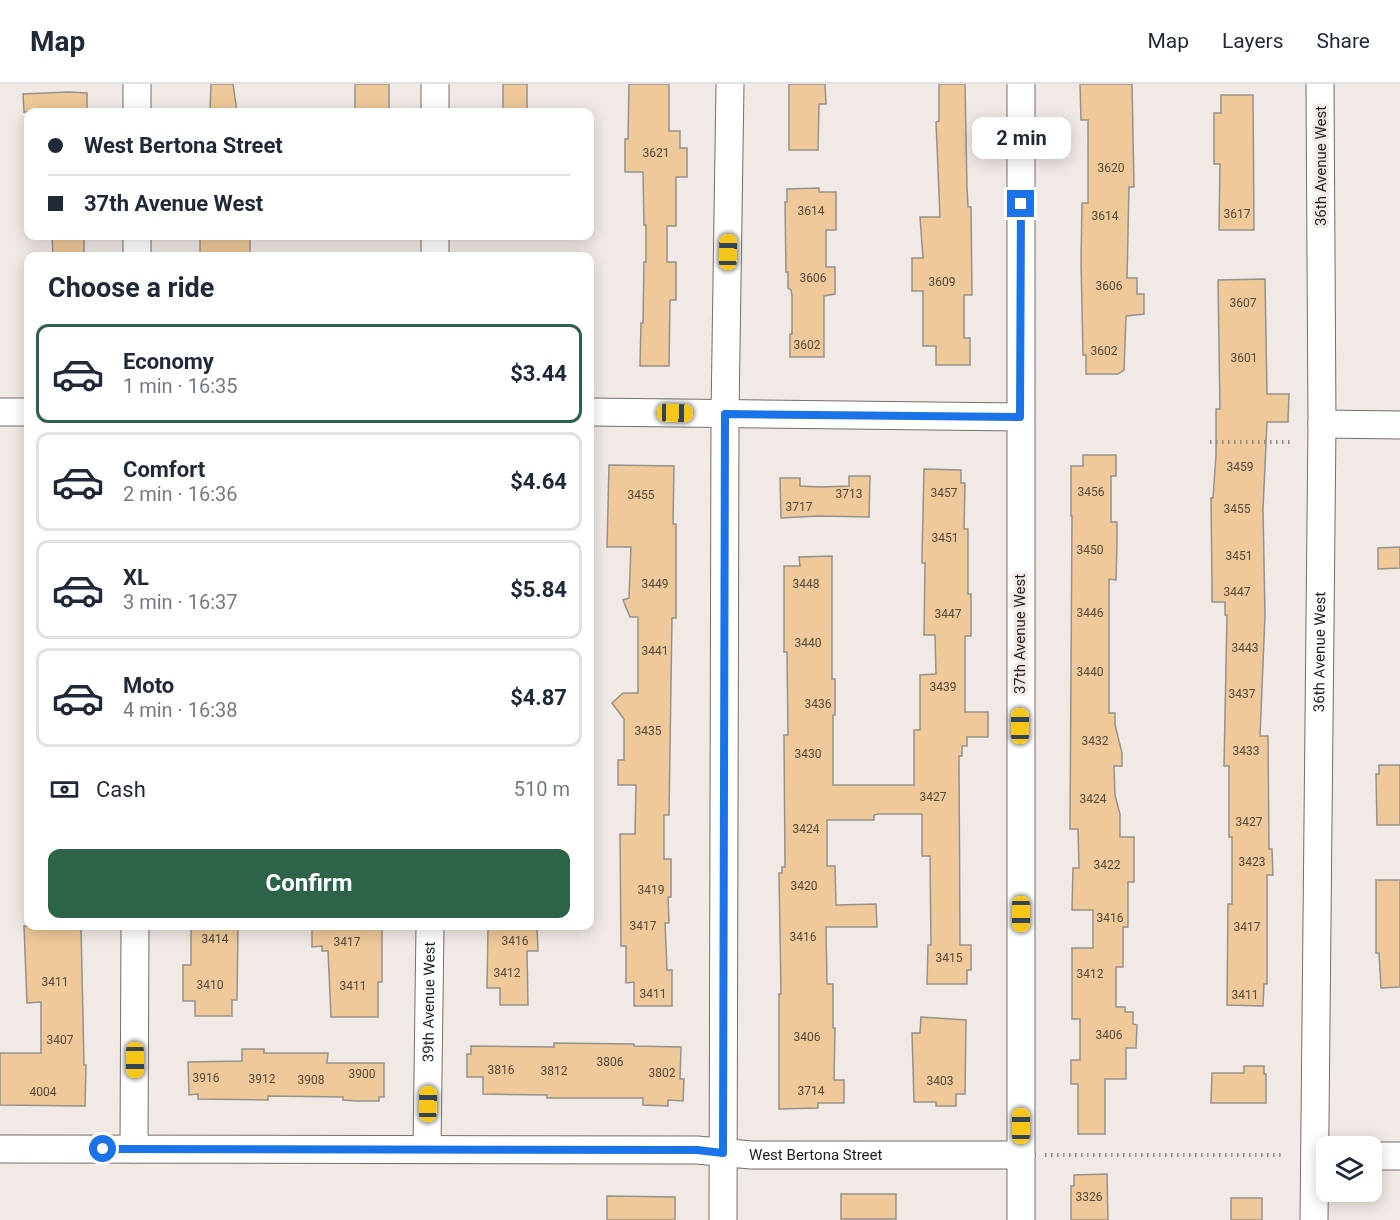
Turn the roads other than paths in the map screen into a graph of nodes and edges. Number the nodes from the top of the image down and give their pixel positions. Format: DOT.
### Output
graph roads {
  1 [pos="137,84"];
  2 [pos="435,84"];
  3 [pos="730,84"];
  4 [pos="1021,84"];
  5 [pos="1320,84"];
  6 [pos="137,108"];
  7 [pos="435,108"];
  8 [pos="0,412"];
  9 [pos="24,412"];
  10 [pos="594,412"];
  11 [pos="725,414"];
  12 [pos="1020,417"];
  13 [pos="1322,424"];
  14 [pos="1400,425"];
  15 [pos="135,930"];
  16 [pos="430,930"];
  17 [pos="1321,1136"];
  18 [pos="0,1149"];
  19 [pos="134,1149"];
  20 [pos="427,1149"];
  21 [pos="723,1153"];
  22 [pos="1032,1155"];
  23 [pos="1382,1156"];
  24 [pos="1400,1156"];
  25 [pos="1316,1201"];
  26 [pos="723,1220"];
  27 [pos="1021,1220"];
  28 [pos="1314,1220"];
  1 -- 6 [label="street"];
  2 -- 7 [label="street"];
  3 -- 11 [label="street"];
  4 -- 12 [label="street, 37th Avenue West"];
  5 -- 13 [label="street, 36th Avenue West"];
  8 -- 9 [label="street"];
  10 -- 11 [label="street"];
  11 -- 12 [label="street"];
  11 -- 21 [label="street"];
  12 -- 22 [label="street, 37th Avenue West"];
  13 -- 14 [label="street"];
  13 -- 17 [label="street, 36th Avenue West"];
  15 -- 19 [label="street"];
  16 -- 20 [label="street, 39th Avenue West"];
  18 -- 19 [label="street, West Bertona Street"];
  19 -- 20 [label="street, West Bertona Street"];
  20 -- 21 [label="street, West Bertona Street"];
  21 -- 22 [label="street, West Bertona Street"];
  21 -- 26 [label="street"];
  22 -- 27 [label="street, 37th Avenue West"];
  23 -- 24 [label="street"];
  25 -- 28 [label="street, 36th Avenue West"];
}
